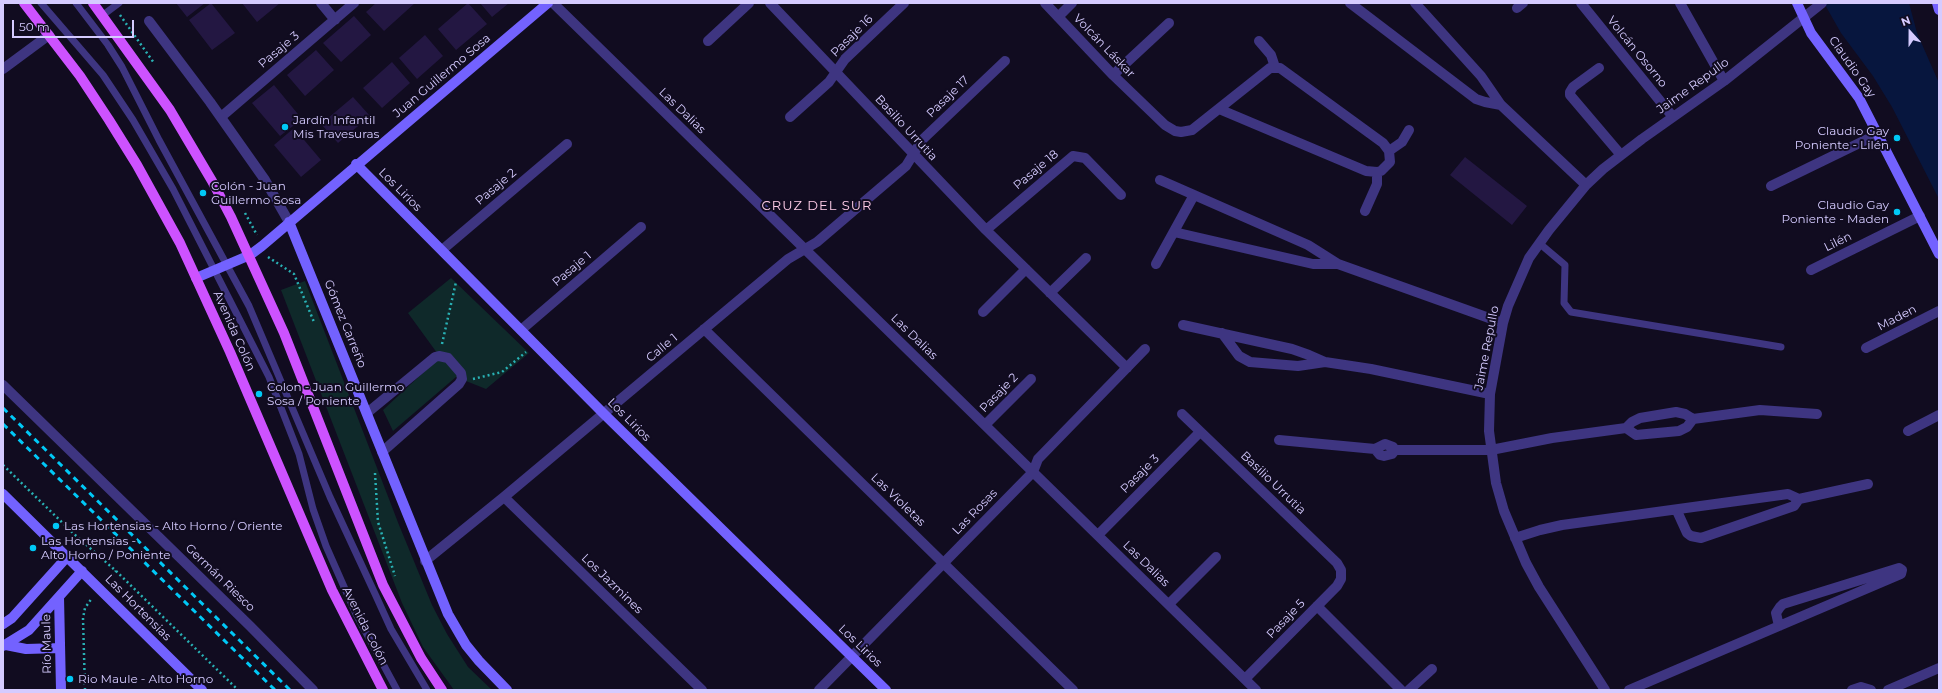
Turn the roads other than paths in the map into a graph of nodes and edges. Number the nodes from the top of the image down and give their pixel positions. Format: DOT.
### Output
graph roads {
  1 [pos="24,3"];
  2 [pos="41,3"];
  3 [pos="76,3"];
  4 [pos="93,3"];
  5 [pos="119,3"];
  6 [pos="322,3"];
  7 [pos="354,3"];
  8 [pos="548,3"];
  9 [pos="553,3"];
  10 [pos="749,3"];
  11 [pos="770,3"];
  12 [pos="904,3"];
  13 [pos="1045,3"];
  14 [pos="1072,3"];
  15 [pos="1350,3"];
  16 [pos="1415,3"];
  17 [pos="1581,3"];
  18 [pos="1680,3"];
  19 [pos="1797,3"];
  20 [pos="1822,3"];
  21 [pos="1937,3"];
  22 [pos="1939,10"];
  23 [pos="103,16"];
  24 [pos="1058,17"];
  25 [pos="1804,19"];
  26 [pos="335,20"];
  27 [pos="149,21"];
  28 [pos="1169,23"];
  29 [pos="49,35"];
  30 [pos="708,41"];
  31 [pos="1259,41"];
  32 [pos="1005,61"];
  33 [pos="1275,67"];
  34 [pos="1599,68"];
  35 [pos="3,69"];
  36 [pos="836,72"];
  37 [pos="1113,75"];
  38 [pos="1724,81"];
  39 [pos="1501,104"];
  40 [pos="1219,109"];
  41 [pos="790,116"];
  42 [pos="221,117"];
  43 [pos="1673,117"];
  44 [pos="1409,130"];
  45 [pos="1878,134"];
  46 [pos="567,144"];
  47 [pos="1389,151"];
  48 [pos="913,155"];
  49 [pos="1621,155"];
  50 [pos="356,164"];
  51 [pos="1377,172"];
  52 [pos="1160,180"];
  53 [pos="1586,185"];
  54 [pos="1771,186"];
  55 [pos="1121,195"];
  56 [pos="1194,195"];
  57 [pos="1365,211"];
  58 [pos="1920,216"];
  59 [pos="289,222"];
  60 [pos="641,227"];
  61 [pos="986,230"];
  62 [pos="1174,232"];
  63 [pos="1539,243"];
  64 [pos="442,250"];
  65 [pos="805,250"];
  66 [pos="1939,254"];
  67 [pos="250,255"];
  68 [pos="1086,258"];
  69 [pos="1156,264"];
  70 [pos="1338,264"];
  71 [pos="226,265"];
  72 [pos="1026,269"];
  73 [pos="214,270"];
  74 [pos="1812,270"];
  75 [pos="196,278"];
  76 [pos="1050,293"];
  77 [pos="1939,311"];
  78 [pos="983,312"];
  79 [pos="1503,323"];
  80 [pos="1183,325"];
  81 [pos="704,329"];
  82 [pos="521,330"];
  83 [pos="1222,333"];
  84 [pos="1781,347"];
  85 [pos="1866,348"];
  86 [pos="1145,349"];
  87 [pos="1325,362"];
  88 [pos="1127,368"];
  89 [pos="1031,379"];
  90 [pos="3,385"];
  91 [pos="1490,394"];
  92 [pos="367,413"];
  93 [pos="604,414"];
  94 [pos="1182,414"];
  95 [pos="1817,414"];
  96 [pos="1939,416"];
  97 [pos="1693,419"];
  98 [pos="985,425"];
  99 [pos="1626,428"];
  100 [pos="1908,431"];
  101 [pos="1200,432"];
  102 [pos="1279,440"];
  103 [pos="1491,450"];
  104 [pos="382,452"];
  105 [pos="1033,472"];
  106 [pos="1868,484"];
  107 [pos="3,494"];
  108 [pos="504,497"];
  109 [pos="1799,499"];
  110 [pos="1677,511"];
  111 [pos="1098,535"];
  112 [pos="1515,538"];
  113 [pos="67,557"];
  114 [pos="1216,557"];
  115 [pos="425,561"];
  116 [pos="943,563"];
  117 [pos="82,571"];
  118 [pos="1341,574"];
  119 [pos="59,597"];
  120 [pos="1169,604"];
  121 [pos="1317,606"];
  122 [pos="3,624"];
  123 [pos="1779,626"];
  124 [pos="5,645"];
  125 [pos="60,648"];
  126 [pos="852,656"];
  127 [pos="1939,668"];
  128 [pos="1432,669"];
  129 [pos="1245,679"];
  130 [pos="61,690"];
  131 [pos="202,690"];
  132 [pos="313,690"];
  133 [pos="383,690"];
  134 [pos="397,690"];
  135 [pos="427,690"];
  136 [pos="442,690"];
  137 [pos="507,690"];
  138 [pos="702,690"];
  139 [pos="819,690"];
  140 [pos="886,690"];
  141 [pos="1073,690"];
  142 [pos="1256,690"];
  143 [pos="1401,690"];
  144 [pos="1409,690"];
  145 [pos="1605,690"];
  146 [pos="1629,690"];
  147 [pos="1852,690"];
  148 [pos="1871,690"];
  149 [pos="1888,690"];
  1 -- 29 [label="main road, Avenida Colón"];
  2 -- 73 [label="lane"];
  3 -- 71 [label="lane"];
  4 -- 23 [label="main road"];
  5 -- 23 [label="lane"];
  6 -- 26 [label="street"];
  7 -- 26 [label="street, Pasaje 3"];
  8 -- 50 [label="street, Juan Guillermo Sosa"];
  9 -- 65 [label="street, Las Dalias"];
  10 -- 30 [label="street"];
  11 -- 36 [label="street, Basilio Urrutia"];
  12 -- 36 [label="street, Pasaje 16"];
  13 -- 24 [label="street, Volcán Láskar"];
  14 -- 24 [label="street"];
  15 -- 39 [label="street"];
  16 -- 39 [label="street"];
  17 -- 43 [label="street, Volcán Osorno"];
  18 -- 38 [label="street"];
  19 -- 25 [label="street, Claudio Gay"];
  20 -- 25 [label="street, Jaime Repullo"];
  21 -- 22 [label="street"];
  23 -- 67 [label="main road"];
  24 -- 37 [label="street, Volcán Láskar"];
  25 -- 38 [label="street, Jaime Repullo"];
  25 -- 45 [label="street, Claudio Gay"];
  26 -- 42 [label="street, Pasaje 3"];
  27 -- 42 [label="street, Gómez Carreño"];
  28 -- 37 [label="street"];
  29 -- 35 [label="street"];
  29 -- 75 [label="main road, Avenida Colón"];
  31 -- 33 [label="street"];
  32 -- 48 [label="street, Pasaje 17"];
  33 -- 40 [label="street, Volcán Láskar"];
  33 -- 47 [label="street"];
  34 -- 49 [label="street"];
  36 -- 41 [label="street, Pasaje 16"];
  36 -- 48 [label="street, Basilio Urrutia"];
  37 -- 40 [label="street, Volcán Láskar"];
  38 -- 43 [label="street, Jaime Repullo"];
  39 -- 53 [label="street"];
  40 -- 51 [label="street"];
  42 -- 59 [label="street, Gómez Carreño"];
  43 -- 49 [label="street, Jaime Repullo"];
  44 -- 47 [label="street"];
  45 -- 54 [label="street"];
  45 -- 58 [label="street, Claudio Gay"];
  46 -- 64 [label="street, Pasaje 2"];
  47 -- 51 [label="street"];
  48 -- 61 [label="street, Basilio Urrutia"];
  48 -- 65 [label="street, Calle 1"];
  49 -- 53 [label="street, Jaime Repullo"];
  50 -- 59 [label="street, Juan Guillermo Sosa"];
  50 -- 64 [label="street, Los Lirios"];
  51 -- 57 [label="street"];
  52 -- 56 [label="street"];
  53 -- 63 [label="street, Jaime Repullo"];
  55 -- 61 [label="street, Pasaje 18"];
  56 -- 62 [label="street"];
  56 -- 70 [label="street"];
  58 -- 66 [label="street, Claudio Gay"];
  58 -- 74 [label="street, Lilén"];
  59 -- 67 [label="street, Juan Guillermo Sosa"];
  59 -- 92 [label="street, Gómez Carreño"];
  60 -- 82 [label="street, Pasaje 1"];
  61 -- 72 [label="street, Basilio Urrutia"];
  62 -- 69 [label="street"];
  62 -- 70 [label="street"];
  63 -- 79 [label="street, Jaime Repullo"];
  63 -- 84 [label="lane"];
  64 -- 82 [label="street, Los Lirios"];
  65 -- 81 [label="street, Calle 1"];
  65 -- 98 [label="street, Las Dalias"];
  67 -- 71 [label="street, Juan Guillermo Sosa"];
  67 -- 136 [label="main road"];
  68 -- 76 [label="street"];
  70 -- 79 [label="street"];
  71 -- 73 [label="street, Juan Guillermo Sosa"];
  71 -- 135 [label="lane"];
  72 -- 76 [label="street, Basilio Urrutia"];
  72 -- 78 [label="street"];
  73 -- 75 [label="street, Juan Guillermo Sosa"];
  73 -- 134 [label="lane"];
  75 -- 133 [label="main road, Avenida Colón"];
  76 -- 88 [label="street, Basilio Urrutia"];
  77 -- 85 [label="street, Maden"];
  79 -- 91 [label="street, Jaime Repullo"];
  80 -- 83 [label="street"];
  81 -- 93 [label="street, Calle 1"];
  81 -- 116 [label="street, Las Violetas"];
  82 -- 93 [label="street, Los Lirios"];
  83 -- 87 [label="street"];
  83 -- 87 [label="street"];
  86 -- 88 [label="street, Las Rosas"];
  87 -- 91 [label="street"];
  88 -- 105 [label="street, Las Rosas"];
  89 -- 98 [label="street, Pasaje 2"];
  90 -- 132 [label="street, Germán Riesco"];
  91 -- 103 [label="street, Jaime Repullo"];
  92 -- 104 [label="street, Gómez Carreño"];
  92 -- 104 [label="street"];
  93 -- 108 [label="street, Calle 1"];
  93 -- 126 [label="street, Los Lirios"];
  94 -- 101 [label="street, Basilio Urrutia"];
  95 -- 97 [label="street"];
  96 -- 100 [label="street"];
  97 -- 99 [label="street"];
  97 -- 99 [label="street"];
  98 -- 105 [label="street, Las Dalias"];
  99 -- 103 [label="street"];
  101 -- 111 [label="street, Pasaje 3"];
  101 -- 118 [label="street, Basilio Urrutia"];
  102 -- 103 [label="street"];
  103 -- 112 [label="street, Jaime Repullo"];
  104 -- 115 [label="street, Gómez Carreño"];
  105 -- 111 [label="street, Las Dalias"];
  105 -- 116 [label="street, Las Rosas"];
  106 -- 109 [label="street"];
  107 -- 113 [label="street, Las Hortensias"];
  108 -- 115 [label="street, Calle 1"];
  108 -- 138 [label="street, Los Jazmines"];
  109 -- 110 [label="street"];
  109 -- 110 [label="street"];
  110 -- 112 [label="street"];
  111 -- 120 [label="street, Las Dalias"];
  112 -- 145 [label="street, Jaime Repullo"];
  113 -- 117 [label="street, Las Hortensias"];
  113 -- 122 [label="street"];
  114 -- 120 [label="street"];
  115 -- 137 [label="street, Gómez Carreño"];
  116 -- 126 [label="street, Las Rosas"];
  116 -- 141 [label="street, Las Violetas"];
  117 -- 119 [label="street"];
  117 -- 131 [label="street, Las Hortensias"];
  118 -- 121 [label="street, Pasaje 5"];
  119 -- 124 [label="street"];
  119 -- 125 [label="street, Río Maule"];
  120 -- 129 [label="street, Las Dalias"];
  121 -- 129 [label="street, Pasaje 5"];
  121 -- 143 [label="street"];
  123 -- 123 [label="street"];
  123 -- 146 [label="street"];
  124 -- 125 [label="street"];
  125 -- 130 [label="street, Río Maule"];
  126 -- 139 [label="street, Las Rosas"];
  126 -- 140 [label="street, Los Lirios"];
  127 -- 149 [label="street"];
  128 -- 144 [label="street"];
  129 -- 142 [label="street, Las Dalias"];
  147 -- 148 [label="street"];
}
